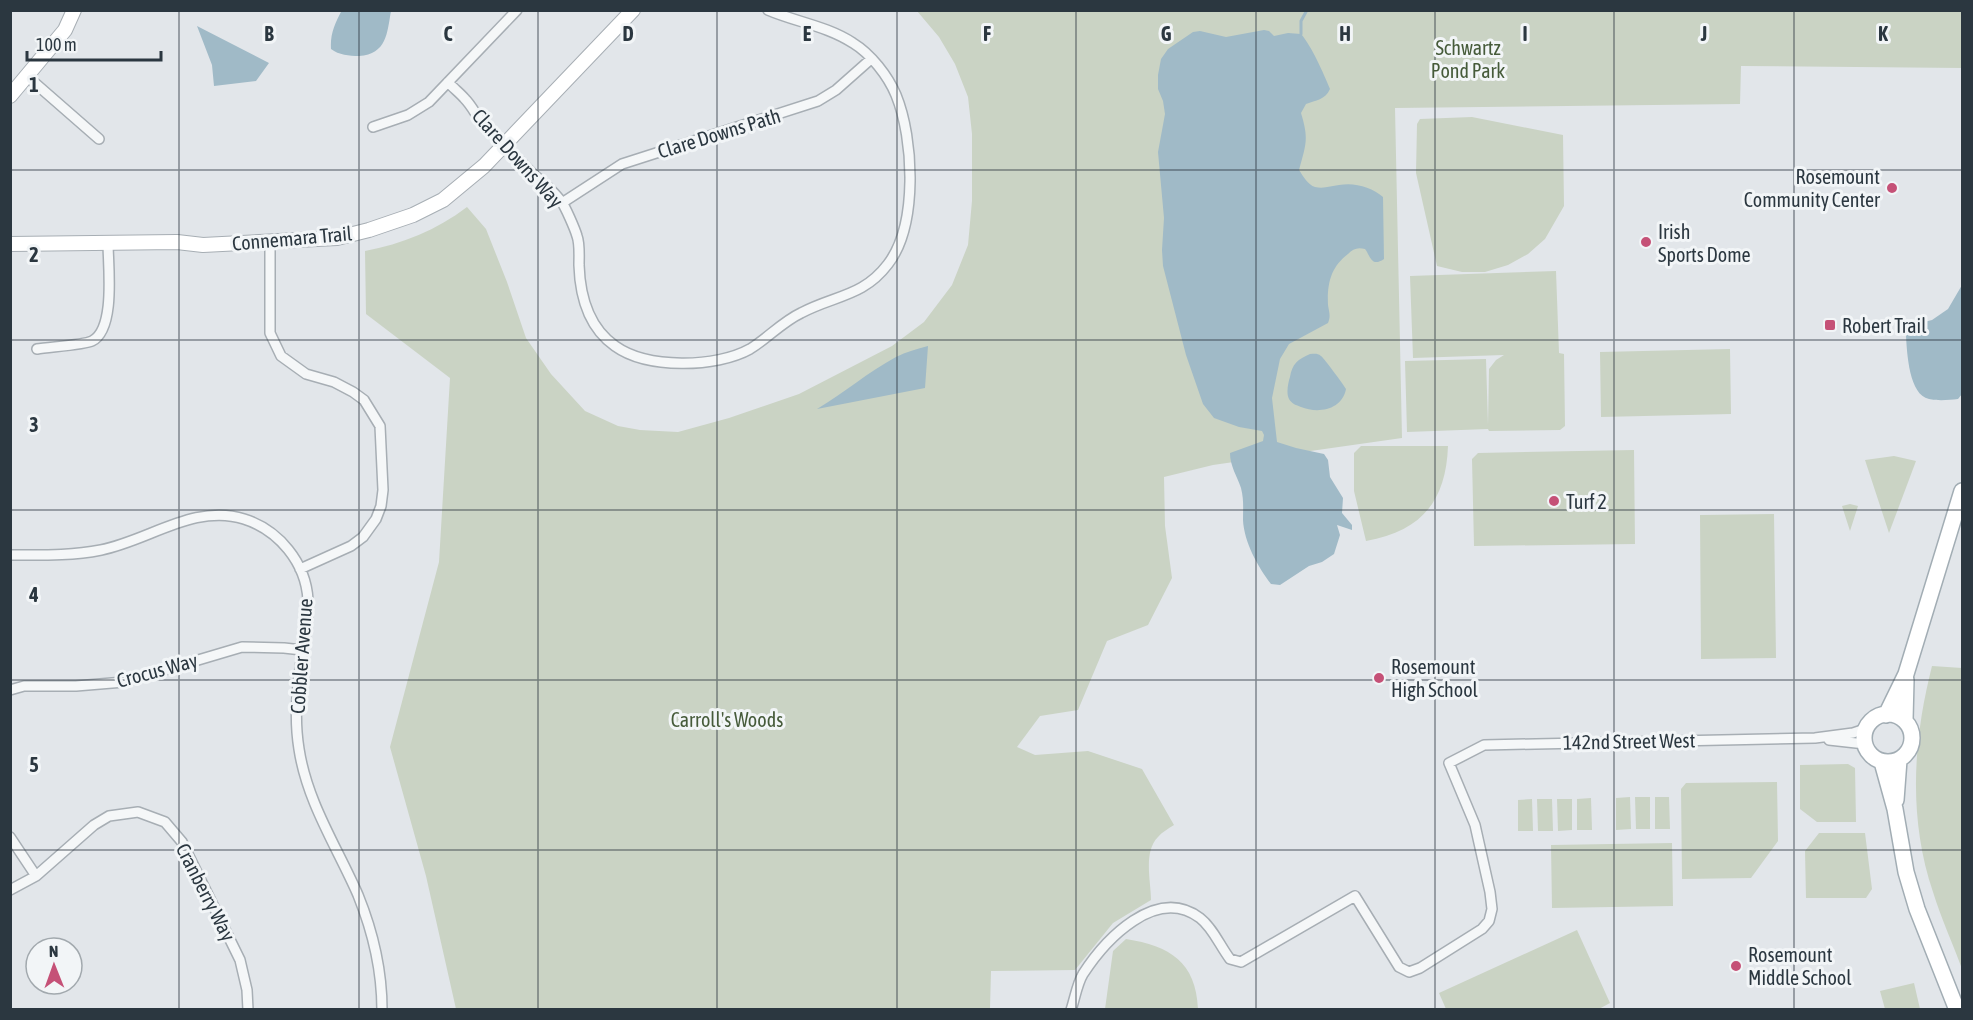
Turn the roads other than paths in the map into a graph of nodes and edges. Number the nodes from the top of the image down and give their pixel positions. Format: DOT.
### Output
graph roads {
  1 [pos="74,10"];
  2 [pos="633,10"];
  3 [pos="768,10"];
  4 [pos="512,12"];
  5 [pos="871,59"];
  6 [pos="28,76"];
  7 [pos="447,82"];
  8 [pos="10,96"];
  9 [pos="373,127"];
  10 [pos="99,139"];
  11 [pos="504,146"];
  12 [pos="562,203"];
  13 [pos="270,241"];
  14 [pos="108,243"];
  15 [pos="10,244"];
  16 [pos="37,349"];
  17 [pos="1962,491"];
  18 [pos="10,555"];
  19 [pos="300,569"];
  20 [pos="302,650"];
  21 [pos="1906,674"];
  22 [pos="10,690"];
  23 [pos="1886,715"];
  24 [pos="1905,720"];
  25 [pos="1865,737"];
  26 [pos="1815,738"];
  27 [pos="1899,760"];
  28 [pos="1882,762"];
  29 [pos="1895,808"];
  30 [pos="10,837"];
  31 [pos="36,876"];
  32 [pos="10,890"];
  33 [pos="248,1010"];
  34 [pos="382,1010"];
  35 [pos="1071,1010"];
  36 [pos="1957,1010"];
  1 -- 6 [label="street"];
  2 -- 11 [label="street, Connemara Trail"];
  3 -- 5 [label="street, Clare Downs Way"];
  4 -- 7 [label="street"];
  5 -- 12 [label="street, Clare Downs Path"];
  5 -- 12 [label="street, Clare Downs Way"];
  6 -- 8 [label="street"];
  6 -- 10 [label="street"];
  7 -- 9 [label="street"];
  7 -- 11 [label="street, Clare Downs Way"];
  11 -- 12 [label="street, Clare Downs Way"];
  11 -- 13 [label="street, Connemara Trail"];
  13 -- 14 [label="street, Connemara Trail"];
  13 -- 19 [label="street"];
  14 -- 15 [label="street, Connemara Trail"];
  14 -- 16 [label="street"];
  17 -- 21 [label="main road"];
  18 -- 19 [label="street, Cobbler Avenue"];
  19 -- 20 [label="street, Cobbler Avenue"];
  20 -- 22 [label="street, Crocus Way"];
  20 -- 34 [label="street, Cobbler Avenue"];
  21 -- 23 [label="main road"];
  21 -- 24 [label="main road"];
  23 -- 24 [label="main road"];
  23 -- 25 [label="main road"];
  24 -- 27 [label="main road"];
  25 -- 26 [label="street"];
  25 -- 26 [label="street"];
  25 -- 28 [label="main road"];
  26 -- 35 [label="street, 142nd Street West"];
  27 -- 28 [label="main road"];
  27 -- 29 [label="main road"];
  28 -- 29 [label="main road"];
  29 -- 36 [label="main road"];
  30 -- 31 [label="street"];
  31 -- 32 [label="street, Cranberry Way"];
  31 -- 33 [label="street, Cranberry Way"];
}
